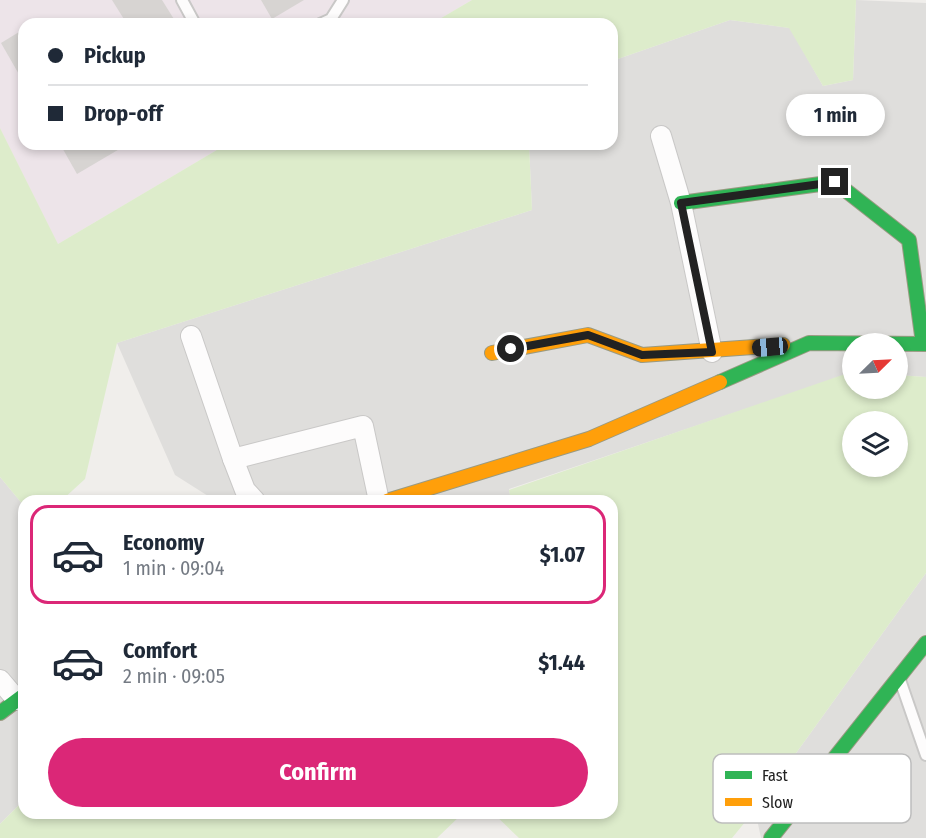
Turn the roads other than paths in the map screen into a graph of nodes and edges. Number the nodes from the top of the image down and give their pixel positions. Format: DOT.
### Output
graph roads {
  1 [pos="182,0"];
  2 [pos="343,0"];
  3 [pos="192,18"];
  4 [pos="332,18"];
  5 [pos="662,136"];
  6 [pos="681,203"];
  7 [pos="191,336"];
  8 [pos="808,343"];
  9 [pos="924,343"];
  10 [pos="712,352"];
  11 [pos="492,353"];
  12 [pos="233,459"];
  13 [pos="250,495"];
  14 [pos="378,495"];
  15 [pos="407,495"];
  16 [pos="926,643"];
  17 [pos="899,676"];
  18 [pos="0,680"];
  19 [pos="18,696"];
  20 [pos="18,700"];
  21 [pos="0,713"];
  22 [pos="837,754"];
  23 [pos="926,755"];
  24 [pos="783,823"];
  25 [pos="771,838"];
  1 -- 3 [label="lane"];
  2 -- 4 [label="lane"];
  5 -- 6 [label="street"];
  6 -- 9 [label="street"];
  6 -- 10 [label="street"];
  7 -- 12 [label="street"];
  8 -- 9 [label="street"];
  8 -- 10 [label="street"];
  8 -- 15 [label="street"];
  10 -- 11 [label="street"];
  12 -- 13 [label="street"];
  12 -- 14 [label="street"];
  16 -- 17 [label="street"];
  17 -- 22 [label="street"];
  17 -- 23 [label="lane"];
  18 -- 19 [label="street"];
  20 -- 21 [label="street"];
  24 -- 25 [label="street"];
}
